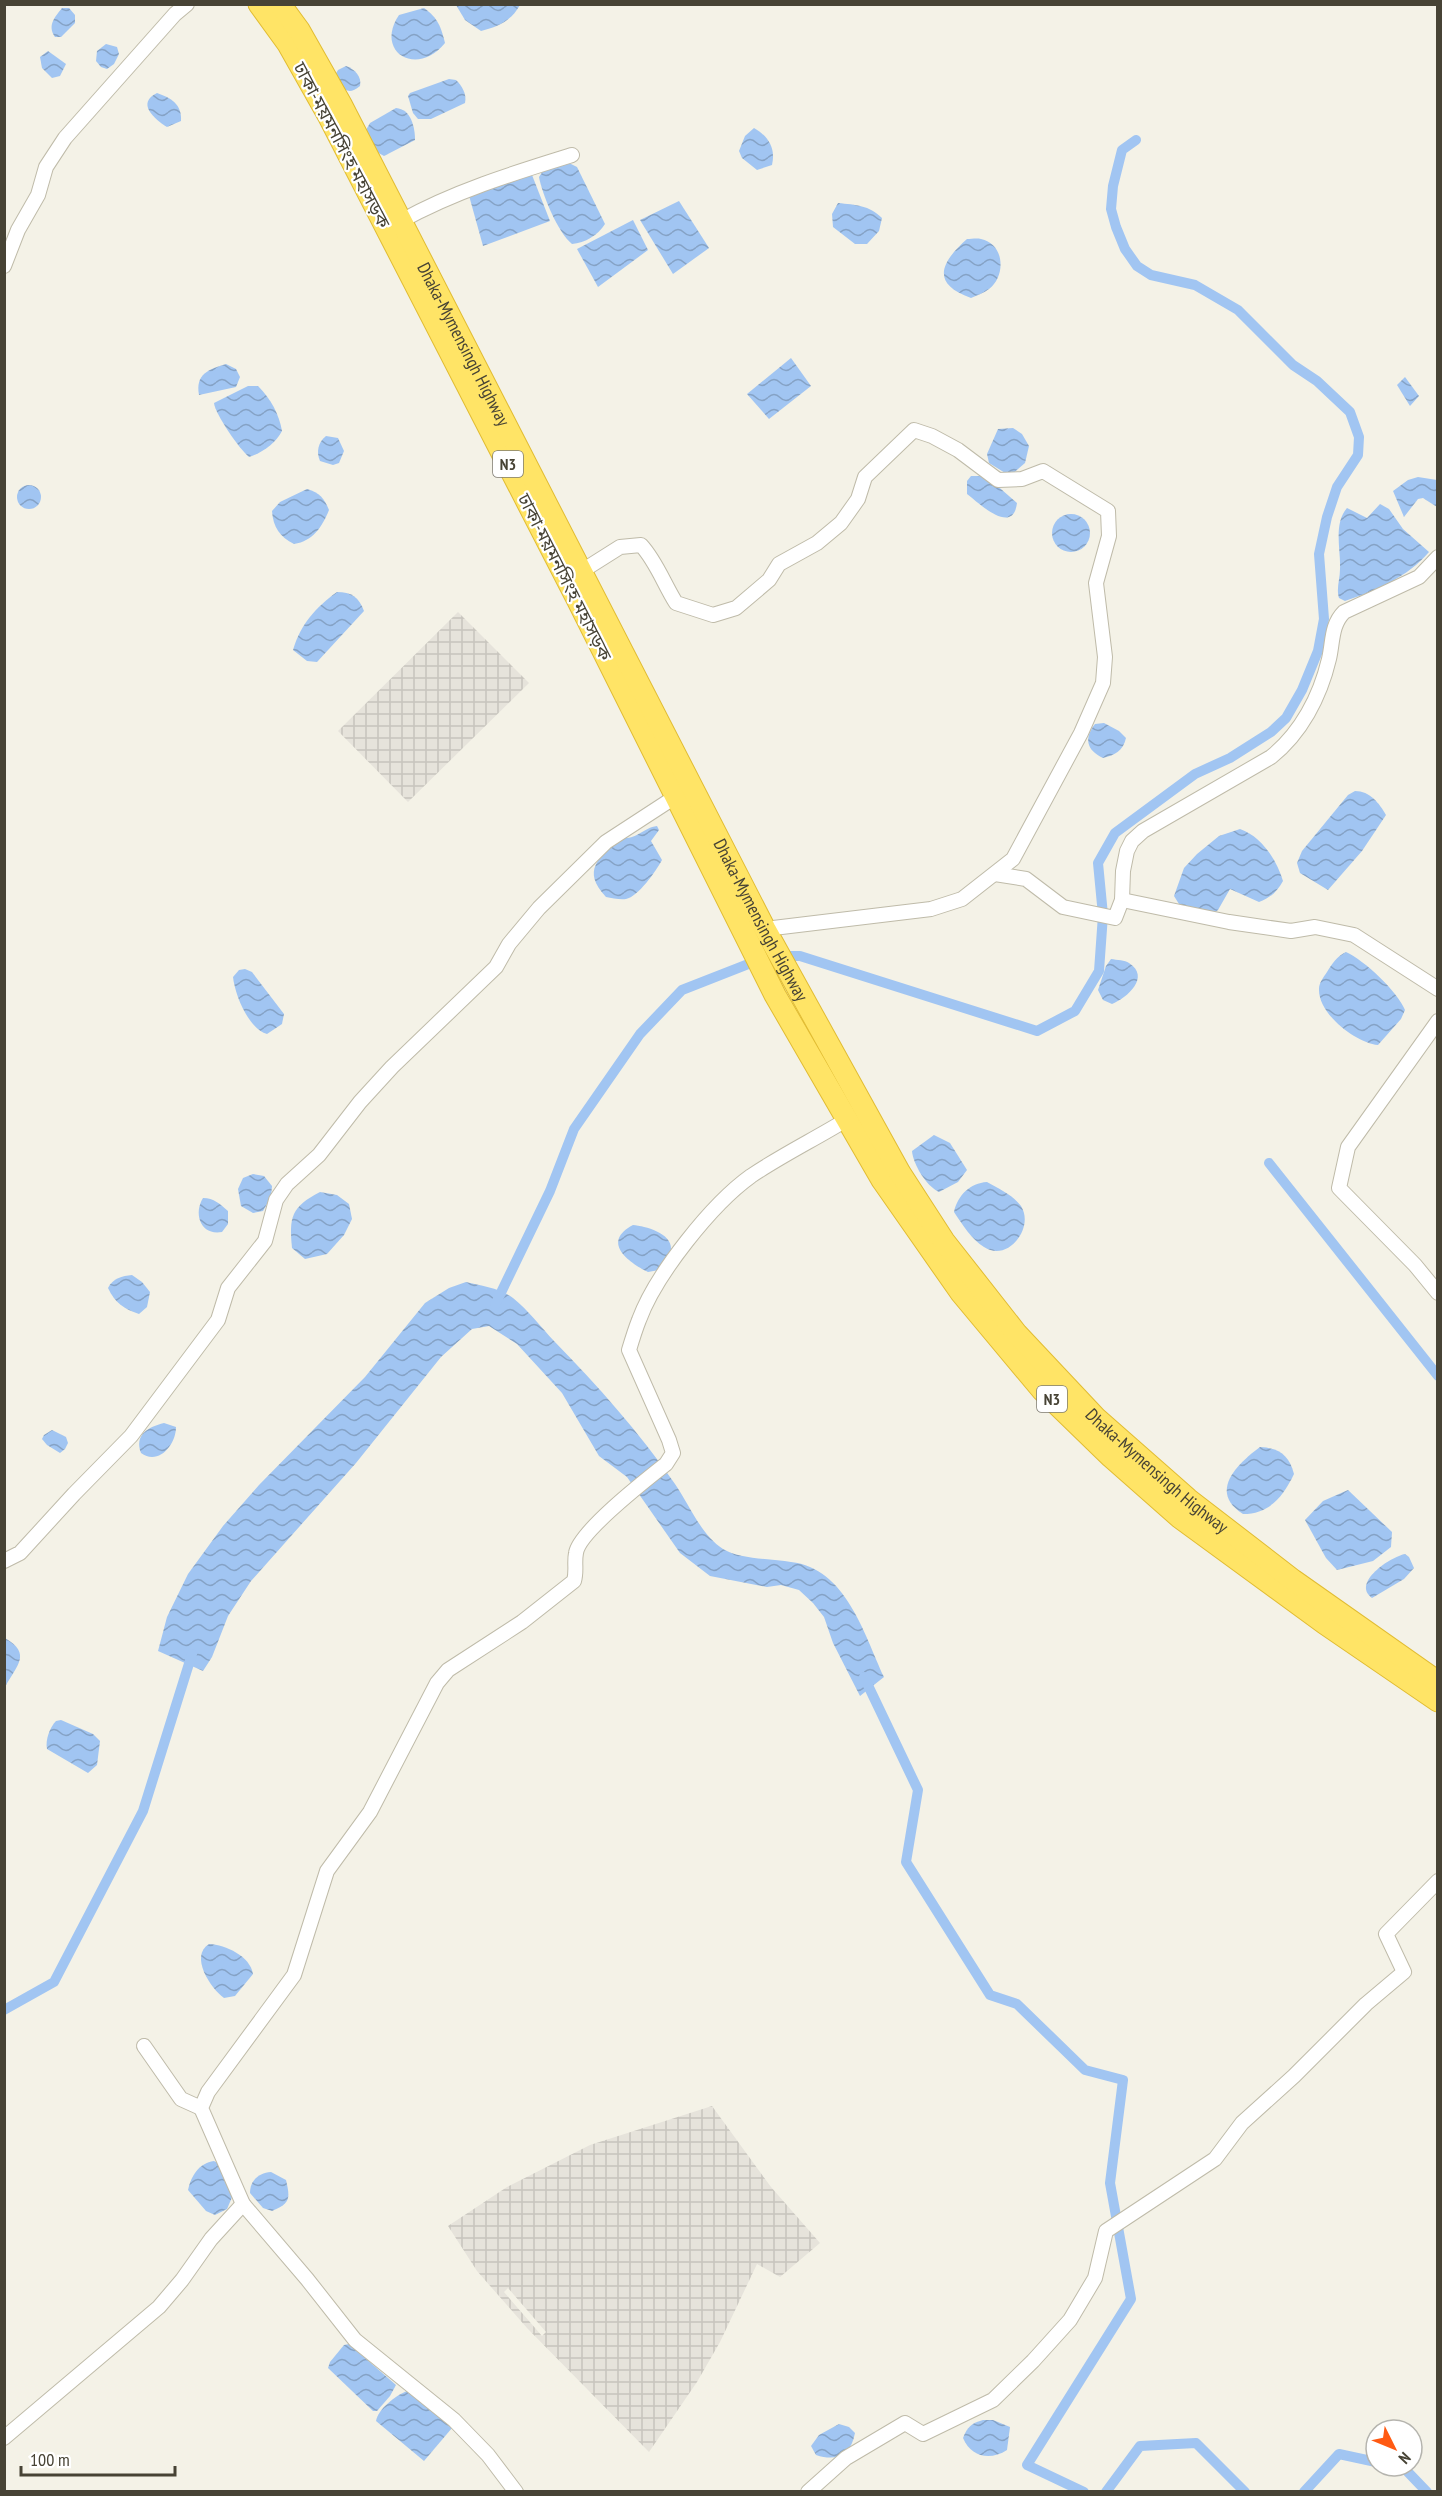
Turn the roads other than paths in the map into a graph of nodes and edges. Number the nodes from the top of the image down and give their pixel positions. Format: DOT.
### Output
graph roads {
  1 [pos="187,4"];
  2 [pos="259,4"];
  3 [pos="280,4"];
  4 [pos="572,154"];
  5 [pos="401,221"];
  6 [pos="4,266"];
  7 [pos="1437,556"];
  8 [pos="582,571"];
  9 [pos="675,797"];
  10 [pos="995,874"];
  11 [pos="1122,900"];
  12 [pos="765,929"];
  13 [pos="743,932"];
  14 [pos="1437,989"];
  15 [pos="1437,1021"];
  16 [pos="846,1119"];
  17 [pos="1437,1293"];
  18 [pos="4,1561"];
  19 [pos="1437,1682"];
  20 [pos="1437,1701"];
  21 [pos="1437,1881"];
  22 [pos="144,2046"];
  23 [pos="201,2108"];
  24 [pos="243,2204"];
  25 [pos="4,2438"];
  26 [pos="516,2492"];
  27 [pos="808,2492"];
  1 -- 6 [label="street"];
  2 -- 9 [label="highway, ঢাকা-ময়মনসিংহ মহাসড়ক / N3"];
  3 -- 5 [label="highway, Dhaka-Mymensingh Highway / N3"];
  4 -- 5 [label="street"];
  5 -- 8 [label="highway, Dhaka-Mymensingh Highway / N3"];
  7 -- 11 [label="street"];
  8 -- 10 [label="street"];
  8 -- 12 [label="highway, Dhaka-Mymensingh Highway / N3"];
  9 -- 13 [label="highway, ঢাকা-ময়মনসিংহ মহাসড়ক / N3"];
  9 -- 18 [label="street"];
  10 -- 11 [label="street"];
  10 -- 12 [label="street"];
  11 -- 14 [label="street"];
  12 -- 19 [label="highway, Dhaka-Mymensingh Highway / N3"];
  13 -- 16 [label="highway, Dhaka-Mymensingh Highway / N3"];
  15 -- 17 [label="street"];
  16 -- 20 [label="highway, Dhaka-Mymensingh Highway / N3"];
  16 -- 23 [label="street"];
  21 -- 27 [label="street"];
  22 -- 23 [label="street"];
  23 -- 24 [label="street"];
  24 -- 25 [label="street"];
  24 -- 26 [label="street"];
}
